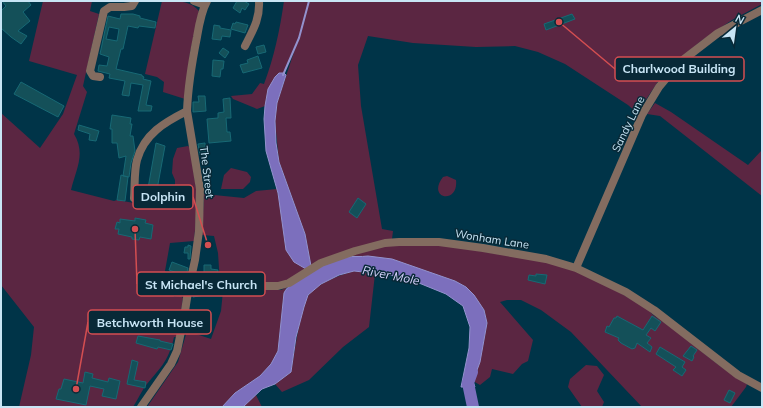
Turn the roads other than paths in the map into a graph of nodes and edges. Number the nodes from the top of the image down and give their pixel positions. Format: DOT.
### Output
graph roads {
  1 [pos="135,1"];
  2 [pos="194,1"];
  3 [pos="259,1"];
  4 [pos="206,3"];
  5 [pos="762,10"];
  6 [pos="245,46"];
  7 [pos="100,77"];
  8 [pos="187,111"];
  9 [pos="134,198"];
  10 [pos="576,268"];
  11 [pos="190,284"];
  12 [pos="762,388"];
  13 [pos="141,407"];
  1 -- 7 [label="street"];
  2 -- 4 [label="street"];
  3 -- 6 [label="street"];
  4 -- 8 [label="street, The Street"];
  5 -- 10 [label="street, Sandy Lane"];
  8 -- 9 [label="street"];
  8 -- 11 [label="street, The Street"];
  10 -- 11 [label="street, Wonham Lane"];
  10 -- 12 [label="street, Wonham Lane"];
  11 -- 13 [label="street, The Street"];
}
